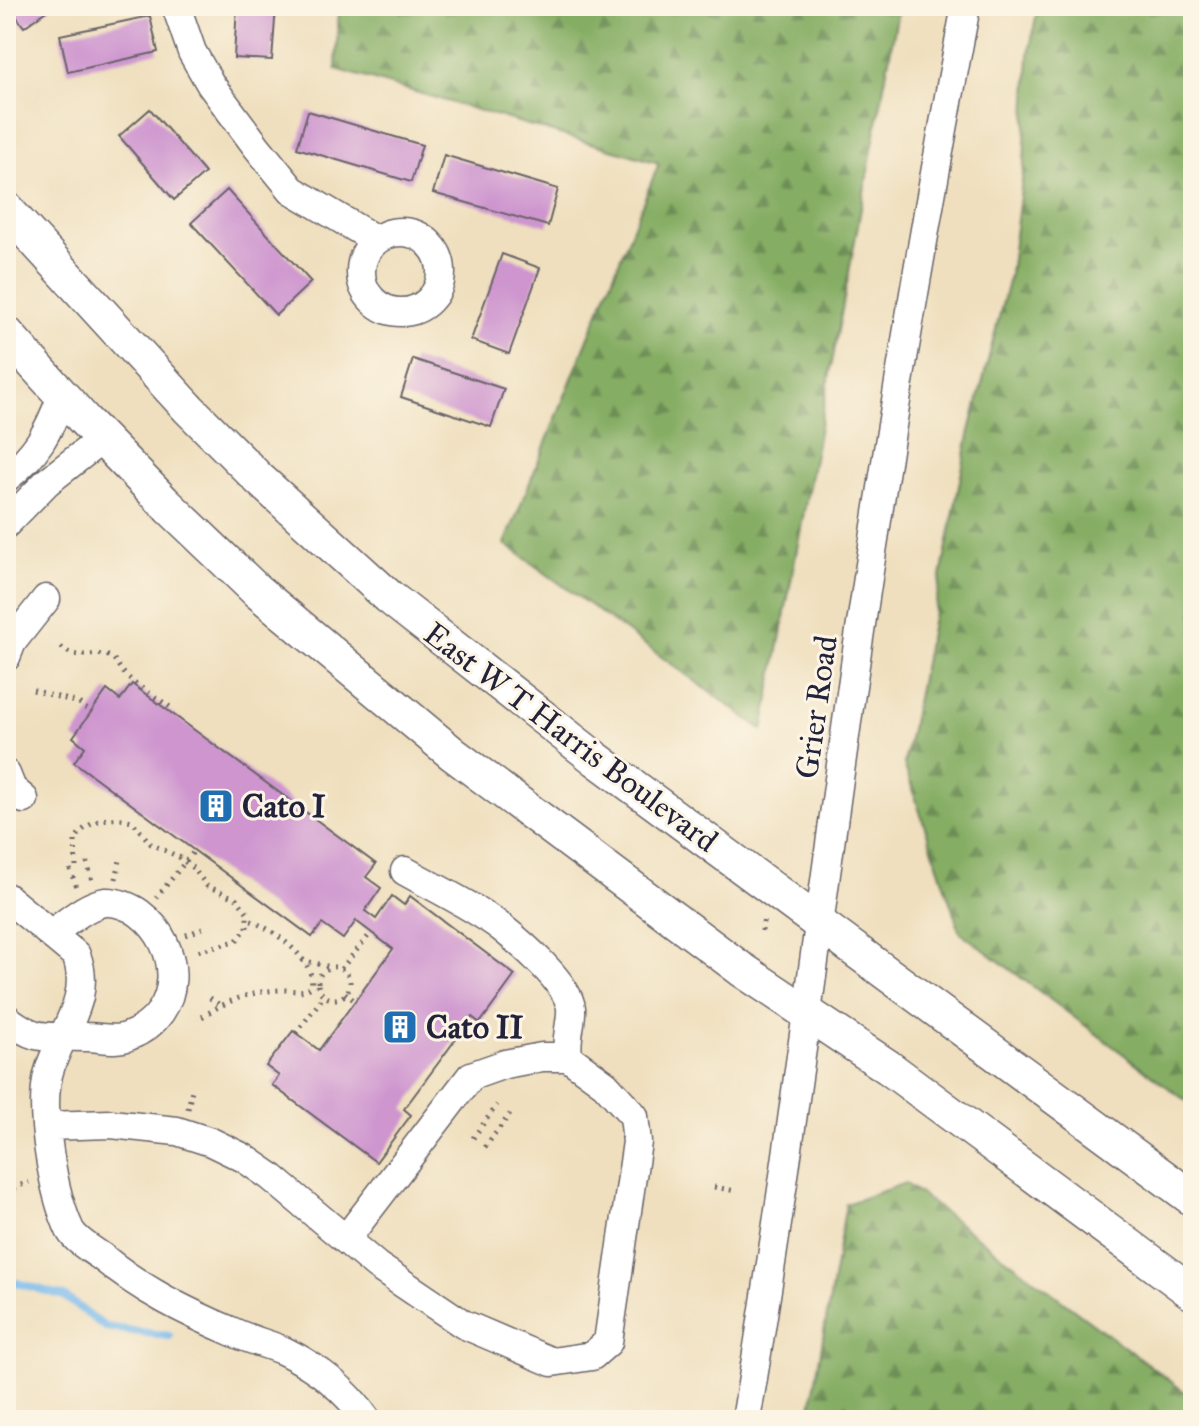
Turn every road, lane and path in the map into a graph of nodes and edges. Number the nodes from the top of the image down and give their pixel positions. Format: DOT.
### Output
graph roads {
  1 [pos="176,6"];
  2 [pos="966,6"];
  3 [pos="6,209"];
  4 [pos="376,240"];
  5 [pos="6,333"];
  6 [pos="62,396"];
  7 [pos="102,439"];
  8 [pos="6,478"];
  9 [pos="6,524"];
  10 [pos="46,599"];
  11 [pos="61,647"];
  12 [pos="6,657"];
  13 [pos="33,690"];
  14 [pos="170,707"];
  15 [pos="91,713"];
  16 [pos="6,774"];
  17 [pos="24,799"];
  18 [pos="195,850"];
  19 [pos="185,862"];
  20 [pos="76,867"];
  21 [pos="405,871"];
  22 [pos="6,897"];
  23 [pos="156,899"];
  24 [pos="248,920"];
  25 [pos="820,923"];
  26 [pos="52,933"];
  27 [pos="371,933"];
  28 [pos="210,949"];
  29 [pos="302,960"];
  30 [pos="332,967"];
  31 [pos="341,969"];
  32 [pos="315,981"];
  33 [pos="345,993"];
  34 [pos="324,996"];
  35 [pos="210,998"];
  36 [pos="355,1001"];
  37 [pos="221,1005"];
  38 [pos="808,1014"];
  39 [pos="202,1017"];
  40 [pos="6,1018"];
  41 [pos="296,1033"];
  42 [pos="64,1036"];
  43 [pos="568,1057"];
  44 [pos="6,1102"];
  45 [pos="497,1105"];
  46 [pos="13,1110"];
  47 [pos="510,1114"];
  48 [pos="46,1126"];
  49 [pos="473,1138"];
  50 [pos="485,1147"];
  51 [pos="41,1177"];
  52 [pos="714,1187"];
  53 [pos="6,1191"];
  54 [pos="736,1191"];
  55 [pos="1193,1199"];
  56 [pos="346,1239"];
  57 [pos="1193,1293"];
  58 [pos="367,1420"];
  59 [pos="746,1420"];
  1 -- 4 [label="street"];
  2 -- 25 [label="street, Grier Road"];
  3 -- 25 [label="main road, East W T Harris Boulevard"];
  5 -- 6 [label="main road"];
  6 -- 7 [label="main road"];
  6 -- 8 [label="street"];
  7 -- 9 [label="street"];
  7 -- 38 [label="main road"];
  10 -- 12 [label="street"];
  11 -- 14 [label="path"];
  13 -- 15 [label="path"];
  16 -- 17 [label="street"];
  18 -- 19 [label="path"];
  19 -- 20 [label="path"];
  19 -- 23 [label="path"];
  19 -- 24 [label="path"];
  21 -- 43 [label="street"];
  22 -- 26 [label="street"];
  24 -- 28 [label="path"];
  24 -- 29 [label="path"];
  25 -- 38 [label="street, Grier Road"];
  25 -- 55 [label="main road, East W T Harris Boulevard"];
  26 -- 42 [label="street"];
  26 -- 42 [label="street"];
  27 -- 31 [label="path"];
  29 -- 30 [label="path"];
  29 -- 32 [label="path"];
  30 -- 31 [label="path"];
  30 -- 32 [label="path"];
  31 -- 33 [label="path"];
  32 -- 34 [label="path"];
  32 -- 37 [label="path"];
  33 -- 34 [label="path"];
  33 -- 36 [label="path"];
  34 -- 41 [label="path"];
  35 -- 37 [label="path"];
  37 -- 39 [label="path"];
  38 -- 57 [label="main road"];
  38 -- 59 [label="street, Grier Road"];
  40 -- 42 [label="street"];
  42 -- 48 [label="street"];
  43 -- 56 [label="street"];
  43 -- 56 [label="street"];
  44 -- 46 [label="path"];
  45 -- 49 [label="path"];
  47 -- 50 [label="path"];
  48 -- 56 [label="street"];
  48 -- 58 [label="street"];
  51 -- 53 [label="path"];
  52 -- 54 [label="path"];
}
